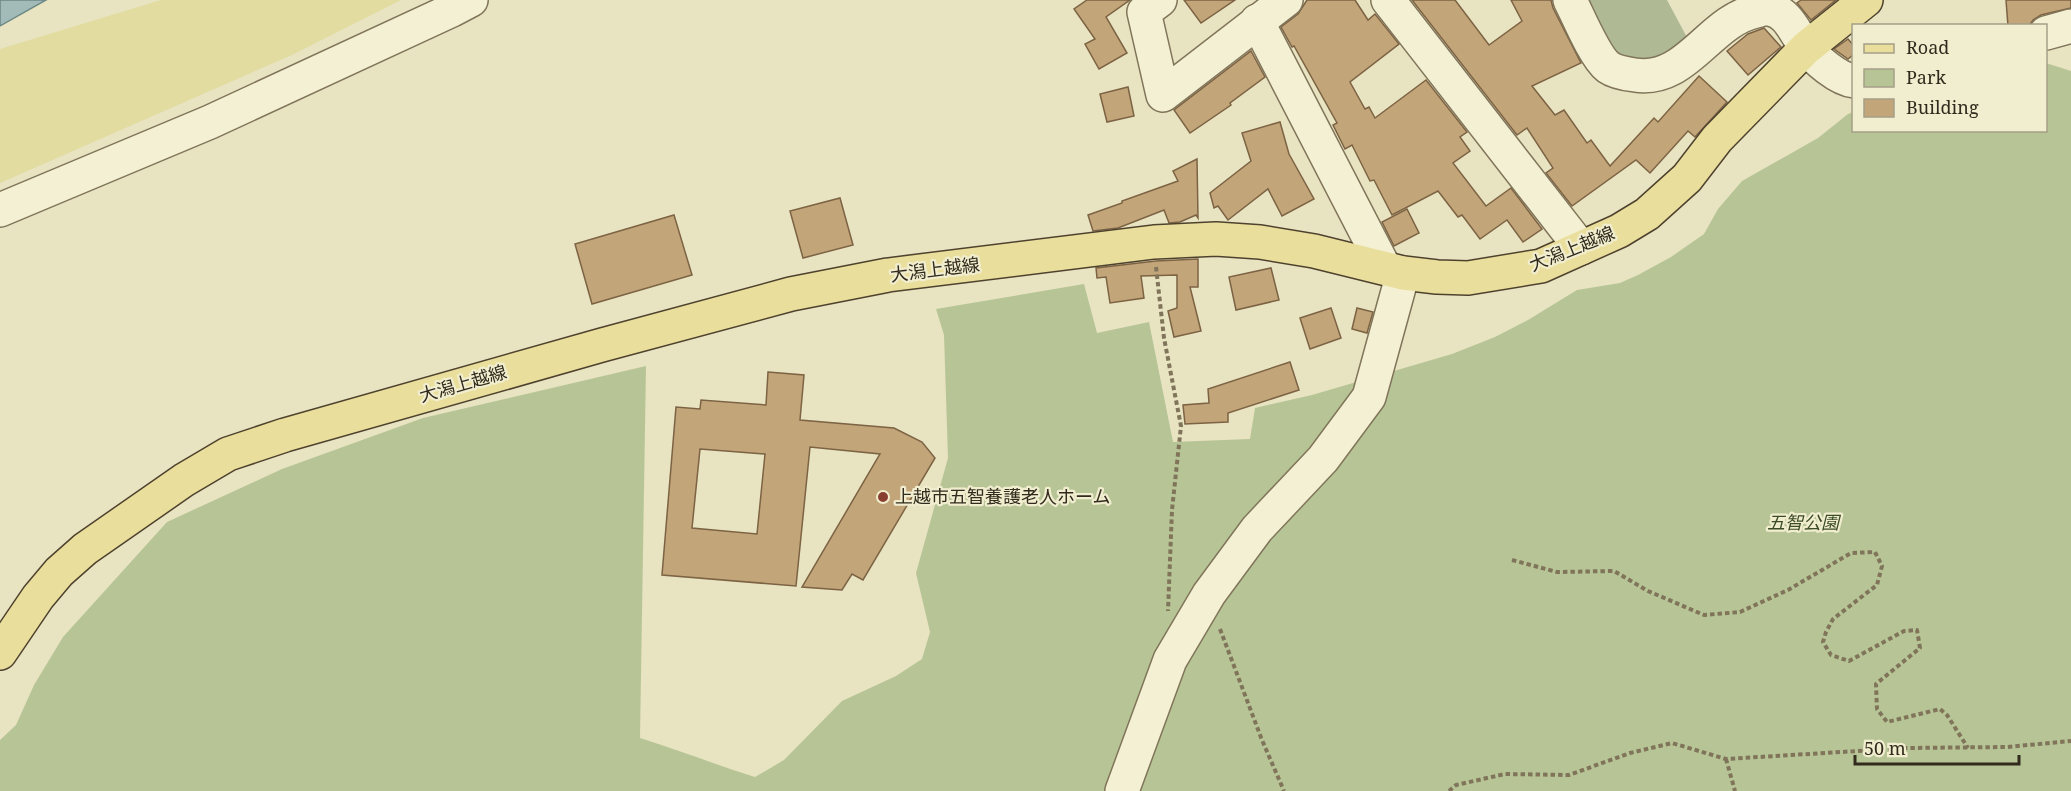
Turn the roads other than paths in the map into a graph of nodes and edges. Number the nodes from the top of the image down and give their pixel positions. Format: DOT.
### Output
graph roads {
  1 [pos="471,0"];
  2 [pos="1160,0"];
  3 [pos="1286,0"];
  4 [pos="1388,0"];
  5 [pos="1570,0"];
  6 [pos="1866,0"];
  7 [pos="1257,21"];
  8 [pos="2071,26"];
  9 [pos="2047,33"];
  10 [pos="1806,48"];
  11 [pos="1852,81"];
  12 [pos="0,210"];
  13 [pos="1581,248"];
  14 [pos="1394,270"];
  15 [pos="0,653"];
  16 [pos="1122,791"];
  1 -- 12 [label="street"];
  2 -- 7 [label="street"];
  3 -- 7 [label="street"];
  4 -- 13 [label="street"];
  5 -- 10 [label="street"];
  6 -- 10 [label="main road, 大潟上越線"];
  7 -- 14 [label="street"];
  8 -- 9 [label="street"];
  10 -- 11 [label="street"];
  10 -- 13 [label="main road, 大潟上越線"];
  13 -- 14 [label="main road, 大潟上越線"];
  14 -- 15 [label="main road, 大潟上越線"];
  14 -- 16 [label="street"];
}
